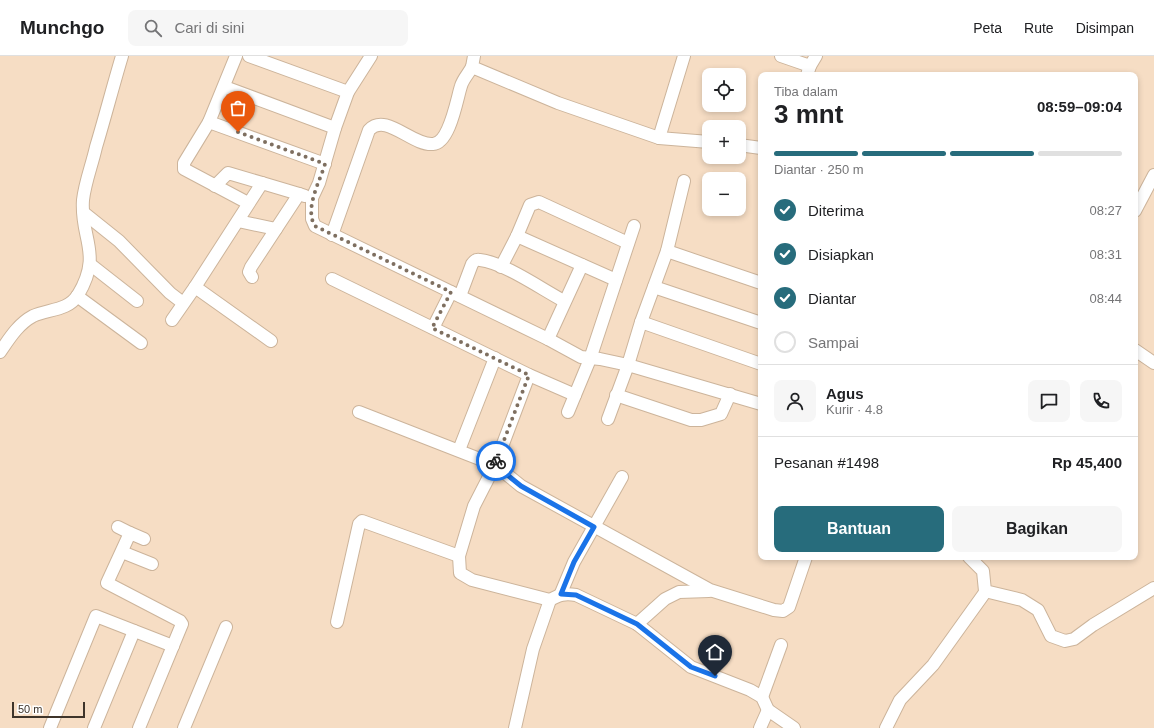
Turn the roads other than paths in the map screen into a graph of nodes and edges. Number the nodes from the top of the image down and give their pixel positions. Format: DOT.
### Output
graph roads {
  1 [pos="122,56"];
  2 [pos="236,56"];
  3 [pos="249,56"];
  4 [pos="372,56"];
  5 [pos="684,56"];
  6 [pos="782,56"];
  7 [pos="473,62"];
  8 [pos="811,66"];
  9 [pos="224,87"];
  10 [pos="348,92"];
  11 [pos="209,122"];
  12 [pos="335,128"];
  13 [pos="659,138"];
  14 [pos="702,141"];
  15 [pos="746,146"];
  16 [pos="758,148"];
  17 [pos="325,164"];
  18 [pos="1154,175"];
  19 [pos="684,181"];
  20 [pos="262,183"];
  21 [pos="215,186"];
  22 [pos="299,194"];
  23 [pos="312,198"];
  24 [pos="248,203"];
  25 [pos="1138,204"];
  26 [pos="84,213"];
  27 [pos="238,221"];
  28 [pos="634,226"];
  29 [pos="276,229"];
  30 [pos="332,235"];
  31 [pos="517,236"];
  32 [pos="628,243"];
  33 [pos="667,251"];
  34 [pos="90,265"];
  35 [pos="582,266"];
  36 [pos="501,267"];
  37 [pos="252,277"];
  38 [pos="332,279"];
  39 [pos="616,280"];
  40 [pos="758,282"];
  41 [pos="195,287"];
  42 [pos="654,287"];
  43 [pos="455,294"];
  44 [pos="77,296"];
  45 [pos="137,301"];
  46 [pos="564,301"];
  47 [pos="183,304"];
  48 [pos="172,320"];
  49 [pos="641,322"];
  50 [pos="758,322"];
  51 [pos="432,328"];
  52 [pos="548,339"];
  53 [pos="271,341"];
  54 [pos="141,343"];
  55 [pos="0,352"];
  56 [pos="1138,352"];
  57 [pos="495,358"];
  58 [pos="590,359"];
  59 [pos="758,363"];
  60 [pos="1154,363"];
  61 [pos="628,365"];
  62 [pos="529,375"];
  63 [pos="730,394"];
  64 [pos="575,395"];
  65 [pos="616,395"];
  66 [pos="758,403"];
  67 [pos="359,412"];
  68 [pos="568,412"];
  69 [pos="608,419"];
  70 [pos="459,450"];
  71 [pos="495,465"];
  72 [pos="622,477"];
  73 [pos="118,527"];
  74 [pos="594,527"];
  75 [pos="130,533"];
  76 [pos="144,539"];
  77 [pos="122,552"];
  78 [pos="459,556"];
  79 [pos="805,560"];
  80 [pos="973,560"];
  81 [pos="152,564"];
  82 [pos="1154,588"];
  83 [pos="710,590"];
  84 [pos="986,591"];
  85 [pos="561,594"];
  86 [pos="550,600"];
  87 [pos="337,622"];
  88 [pos="637,624"];
  89 [pos="226,628"];
  90 [pos="134,631"];
  91 [pos="781,645"];
  92 [pos="173,646"];
  93 [pos="762,697"];
  94 [pos="768,710"];
  95 [pos="50,728"];
  96 [pos="94,728"];
  97 [pos="139,728"];
  98 [pos="184,728"];
  99 [pos="515,728"];
  100 [pos="760,728"];
  101 [pos="794,728"];
  102 [pos="886,728"];
  1 -- 26 [label="street"];
  2 -- 9 [label="street"];
  3 -- 10 [label="street"];
  4 -- 10 [label="street"];
  5 -- 13 [label="street"];
  6 -- 8 [label="street"];
  7 -- 13 [label="street"];
  7 -- 30 [label="street"];
  9 -- 11 [label="street"];
  9 -- 12 [label="street"];
  10 -- 12 [label="street"];
  11 -- 17 [label="street"];
  11 -- 21 [label="street"];
  12 -- 17 [label="street"];
  13 -- 14 [label="street"];
  15 -- 16 [label="street"];
  17 -- 23 [label="street"];
  18 -- 25 [label="street"];
  19 -- 33 [label="street"];
  20 -- 21 [label="street"];
  20 -- 22 [label="street"];
  20 -- 24 [label="street"];
  21 -- 24 [label="street"];
  22 -- 23 [label="street"];
  22 -- 29 [label="street"];
  23 -- 30 [label="street"];
  24 -- 27 [label="street"];
  26 -- 34 [label="street"];
  26 -- 47 [label="street"];
  27 -- 29 [label="street"];
  27 -- 41 [label="street"];
  28 -- 32 [label="street"];
  29 -- 37 [label="street"];
  30 -- 43 [label="street"];
  31 -- 32 [label="street"];
  31 -- 35 [label="street"];
  31 -- 36 [label="street"];
  32 -- 39 [label="street"];
  33 -- 40 [label="street"];
  33 -- 42 [label="street"];
  34 -- 44 [label="street"];
  34 -- 45 [label="street"];
  35 -- 39 [label="street"];
  35 -- 46 [label="street"];
  36 -- 43 [label="street"];
  36 -- 46 [label="street"];
  38 -- 51 [label="street"];
  39 -- 58 [label="street"];
  41 -- 47 [label="street"];
  41 -- 53 [label="street"];
  42 -- 49 [label="street"];
  42 -- 50 [label="street"];
  43 -- 51 [label="street"];
  43 -- 52 [label="street"];
  44 -- 54 [label="street"];
  44 -- 55 [label="street"];
  46 -- 52 [label="street"];
  47 -- 48 [label="street"];
  49 -- 59 [label="street"];
  49 -- 61 [label="street"];
  51 -- 57 [label="street"];
  52 -- 58 [label="street"];
  56 -- 60 [label="street"];
  57 -- 62 [label="street"];
  57 -- 70 [label="street"];
  58 -- 61 [label="street"];
  58 -- 64 [label="street"];
  61 -- 63 [label="street"];
  61 -- 65 [label="street"];
  62 -- 64 [label="street"];
  62 -- 71 [label="street"];
  63 -- 65 [label="street"];
  63 -- 66 [label="street"];
  64 -- 68 [label="street"];
  65 -- 69 [label="street"];
  67 -- 70 [label="street"];
  70 -- 71 [label="street"];
  71 -- 74 [label="street"];
  71 -- 78 [label="street"];
  72 -- 74 [label="street"];
  73 -- 75 [label="street"];
  74 -- 83 [label="street"];
  74 -- 85 [label="street"];
  75 -- 76 [label="street"];
  75 -- 77 [label="street"];
  77 -- 81 [label="street"];
  77 -- 92 [label="street"];
  78 -- 86 [label="street"];
  78 -- 87 [label="street"];
  79 -- 83 [label="street"];
  80 -- 84 [label="street"];
  82 -- 84 [label="street"];
  83 -- 88 [label="street"];
  84 -- 102 [label="street"];
  85 -- 86 [label="street"];
  85 -- 88 [label="street"];
  86 -- 99 [label="street"];
  88 -- 93 [label="street"];
  89 -- 98 [label="street"];
  90 -- 92 [label="street"];
  90 -- 95 [label="street"];
  90 -- 96 [label="street"];
  91 -- 93 [label="street"];
  92 -- 97 [label="street"];
  93 -- 94 [label="street"];
  94 -- 100 [label="street"];
  94 -- 101 [label="street"];
}
